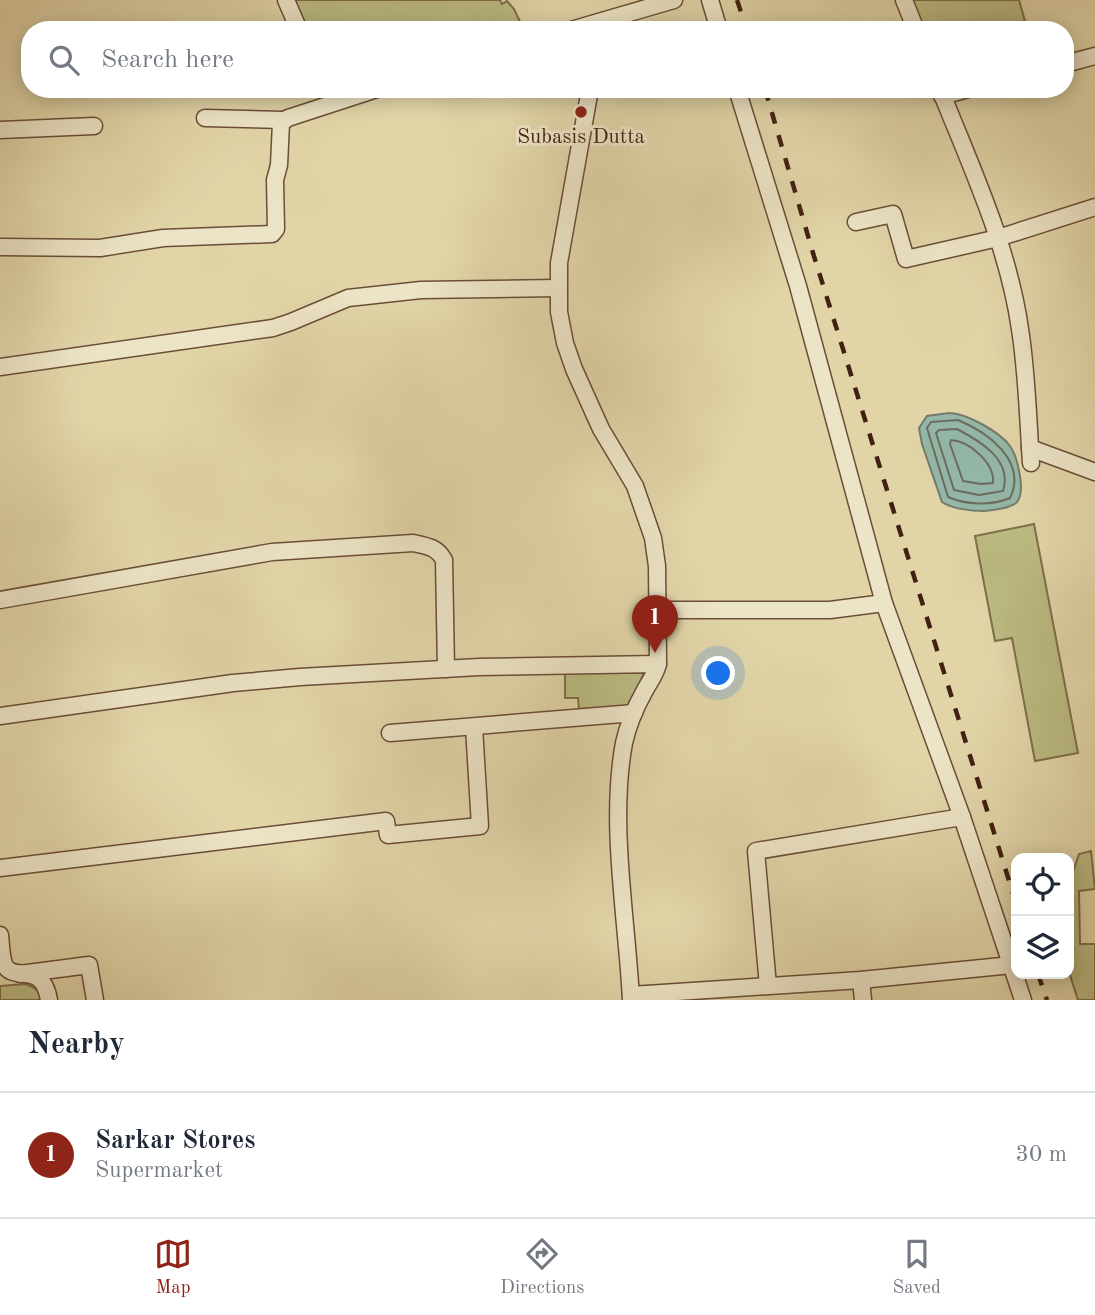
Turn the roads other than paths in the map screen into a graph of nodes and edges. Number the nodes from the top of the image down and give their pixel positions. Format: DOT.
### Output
graph roads {
  1 [pos="286,0"];
  2 [pos="674,0"];
  3 [pos="710,0"];
  4 [pos="904,0"];
  5 [pos="295,21"];
  6 [pos="614,21"];
  7 [pos="716,21"];
  8 [pos="912,21"];
  9 [pos="1095,56"];
  10 [pos="1074,62"];
  11 [pos="323,98"];
  12 [pos="588,98"];
  13 [pos="740,98"];
  14 [pos="943,98"];
  15 [pos="205,118"];
  16 [pos="283,120"];
  17 [pos="94,126"];
  18 [pos="0,130"];
  19 [pos="1095,207"];
  20 [pos="856,222"];
  21 [pos="998,238"];
  22 [pos="0,247"];
  23 [pos="558,288"];
  24 [pos="0,368"];
  25 [pos="1095,472"];
  26 [pos="0,600"];
  27 [pos="884,603"];
  28 [pos="657,610"];
  29 [pos="658,664"];
  30 [pos="446,669"];
  31 [pos="634,713"];
  32 [pos="0,716"];
  33 [pos="474,727"];
  34 [pos="390,733"];
  35 [pos="962,817"];
  36 [pos="0,868"];
  37 [pos="0,935"];
  38 [pos="1011,959"];
  39 [pos="1011,965"];
  40 [pos="10,973"];
  41 [pos="1017,979"];
  42 [pos="861,980"];
  43 [pos="768,986"];
  44 [pos="631,998"];
  45 [pos="49,1000"];
  46 [pos="95,1000"];
  47 [pos="863,1000"];
  48 [pos="1023,1000"];
  1 -- 5 [label="street"];
  2 -- 6 [label="street"];
  3 -- 7 [label="street"];
  4 -- 8 [label="street"];
  9 -- 10 [label="street"];
  11 -- 16 [label="street"];
  12 -- 23 [label="street"];
  13 -- 27 [label="street"];
  14 -- 21 [label="street"];
  15 -- 16 [label="street"];
  16 -- 22 [label="street"];
  17 -- 18 [label="street"];
  19 -- 21 [label="street"];
  20 -- 21 [label="street"];
  21 -- 25 [label="street"];
  23 -- 24 [label="street"];
  23 -- 28 [label="street"];
  26 -- 30 [label="street"];
  27 -- 28 [label="street"];
  27 -- 35 [label="street"];
  28 -- 29 [label="street"];
  29 -- 30 [label="street"];
  29 -- 31 [label="street"];
  30 -- 32 [label="street"];
  31 -- 33 [label="street"];
  31 -- 44 [label="street"];
  33 -- 34 [label="street"];
  33 -- 36 [label="street"];
  35 -- 38 [label="street"];
  35 -- 43 [label="street"];
  37 -- 40 [label="street"];
  39 -- 42 [label="street"];
  40 -- 45 [label="street"];
  40 -- 46 [label="street"];
  41 -- 48 [label="street"];
  42 -- 43 [label="street"];
  42 -- 47 [label="street"];
  43 -- 44 [label="street"];
}
